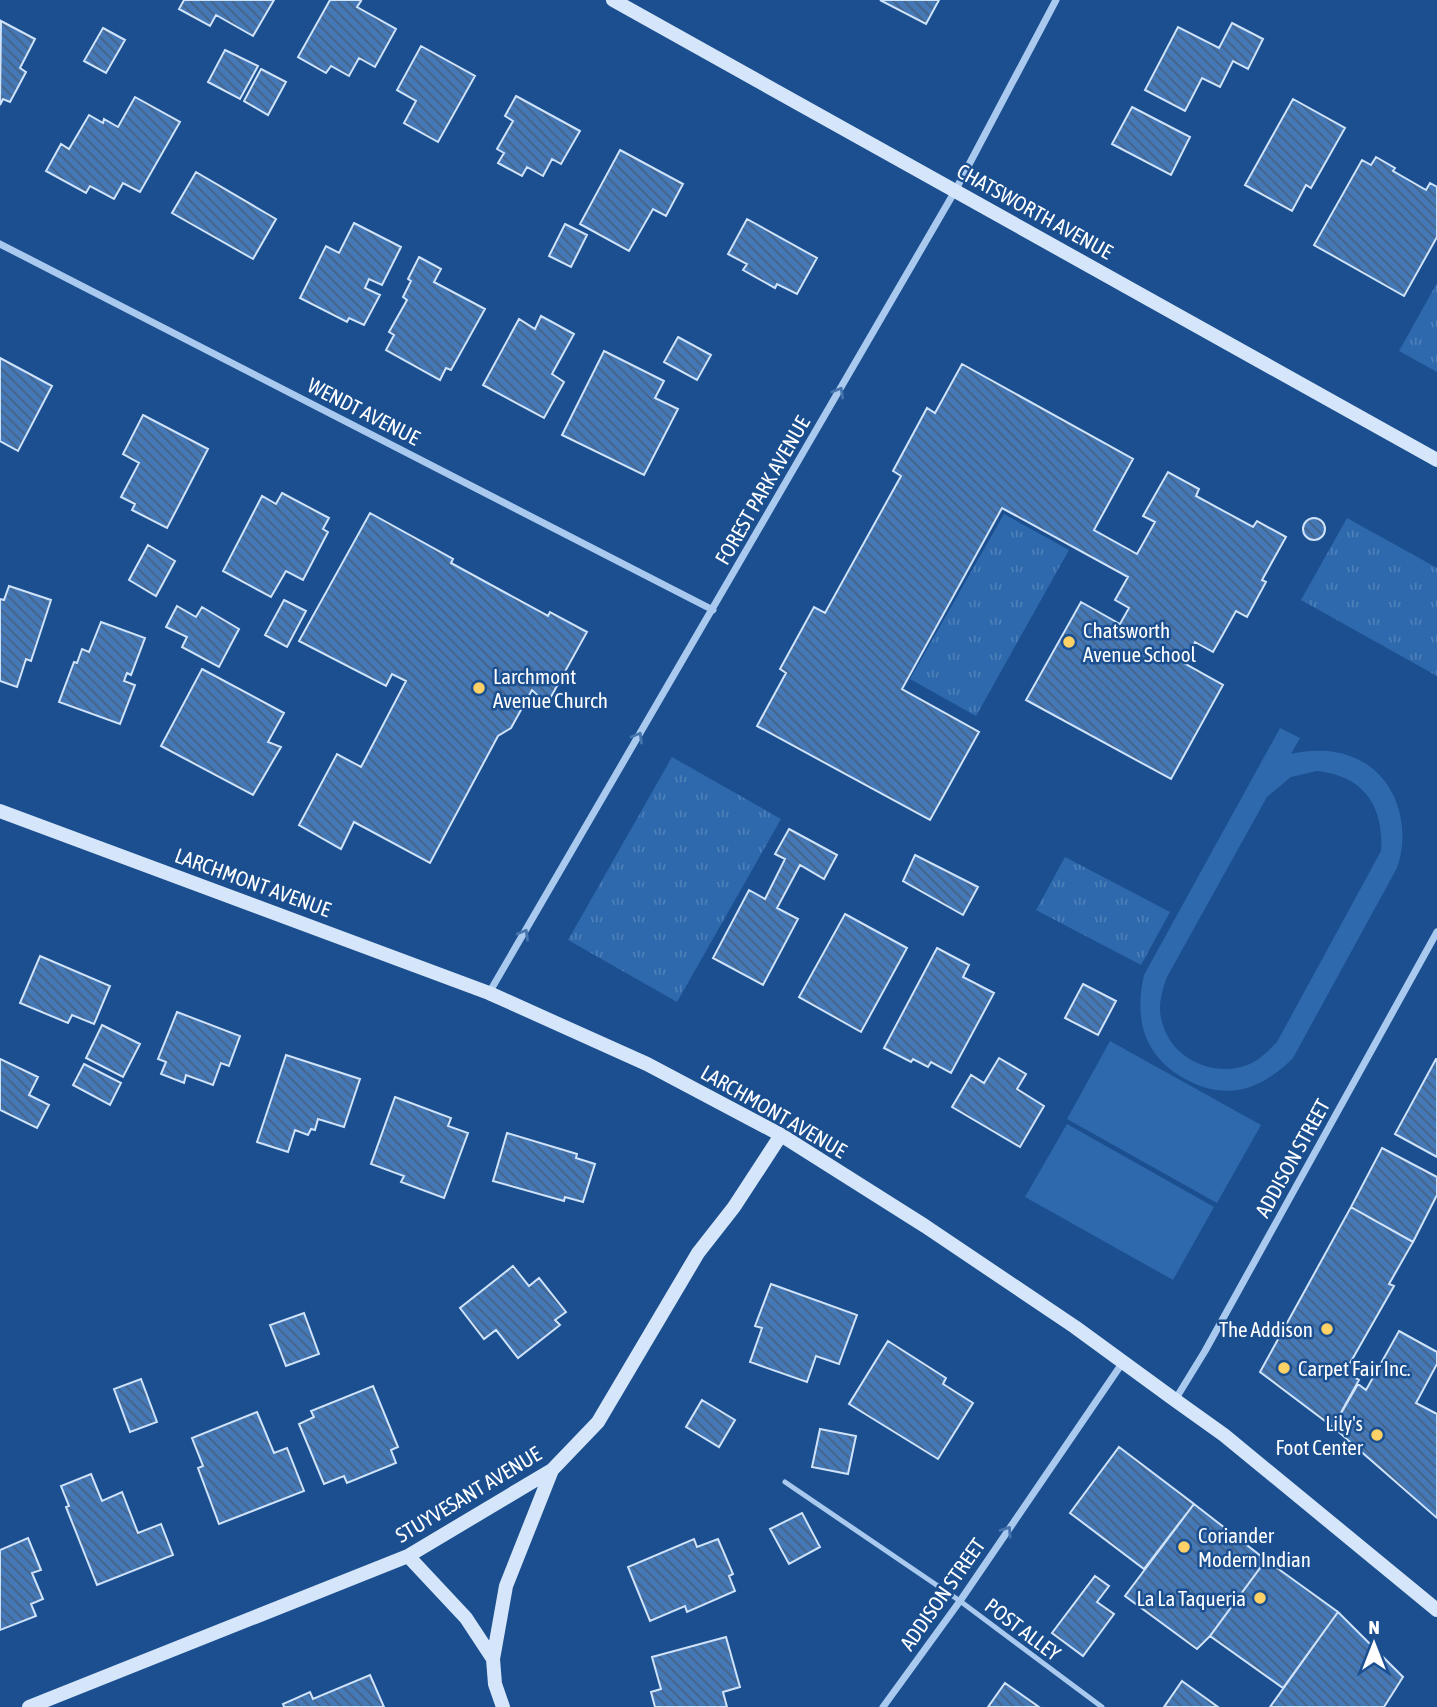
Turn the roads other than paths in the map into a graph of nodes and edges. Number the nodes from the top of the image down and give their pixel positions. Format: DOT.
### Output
graph roads {
  1 [pos="613,0"];
  2 [pos="1056,0"];
  3 [pos="956,191"];
  4 [pos="0,244"];
  5 [pos="1437,460"];
  6 [pos="713,610"];
  7 [pos="2,816"];
  8 [pos="1437,932"];
  9 [pos="489,993"];
  10 [pos="781,1135"];
  11 [pos="1123,1362"];
  12 [pos="1175,1399"];
  13 [pos="552,1470"];
  14 [pos="785,1482"];
  15 [pos="408,1556"];
  16 [pos="960,1601"];
  17 [pos="1437,1610"];
  18 [pos="493,1659"];
  19 [pos="29,1707"];
  20 [pos="503,1707"];
  21 [pos="884,1707"];
  22 [pos="1102,1707"];
  1 -- 3 [label="street, CHATSWORTH AVENUE"];
  2 -- 3 [label="street, FOREST PARK AVENUE"];
  3 -- 5 [label="street, CHATSWORTH AVENUE"];
  6 -- 3 [label="street, FOREST PARK AVENUE, one-way"];
  4 -- 6 [label="street, WENDT AVENUE"];
  9 -- 6 [label="street, FOREST PARK AVENUE, one-way"];
  7 -- 9 [label="street, LARCHMONT AVENUE"];
  8 -- 12 [label="street, ADDISON STREET"];
  9 -- 10 [label="street, LARCHMONT AVENUE"];
  10 -- 11 [label="street, LARCHMONT AVENUE"];
  10 -- 13 [label="street, STUYVESANT AVENUE"];
  11 -- 12 [label="street, LARCHMONT AVENUE"];
  16 -- 11 [label="street, ADDISON STREET, one-way"];
  12 -- 17 [label="street, LARCHMONT AVENUE"];
  13 -- 15 [label="street, STUYVESANT AVENUE"];
  13 -- 18 [label="street"];
  14 -- 16 [label="lane, POST ALLEY"];
  15 -- 18 [label="street"];
  15 -- 19 [label="street, STUYVESANT AVENUE"];
  16 -- 21 [label="street, ADDISON STREET"];
  16 -- 22 [label="lane, POST ALLEY"];
  18 -- 20 [label="street"];
}
